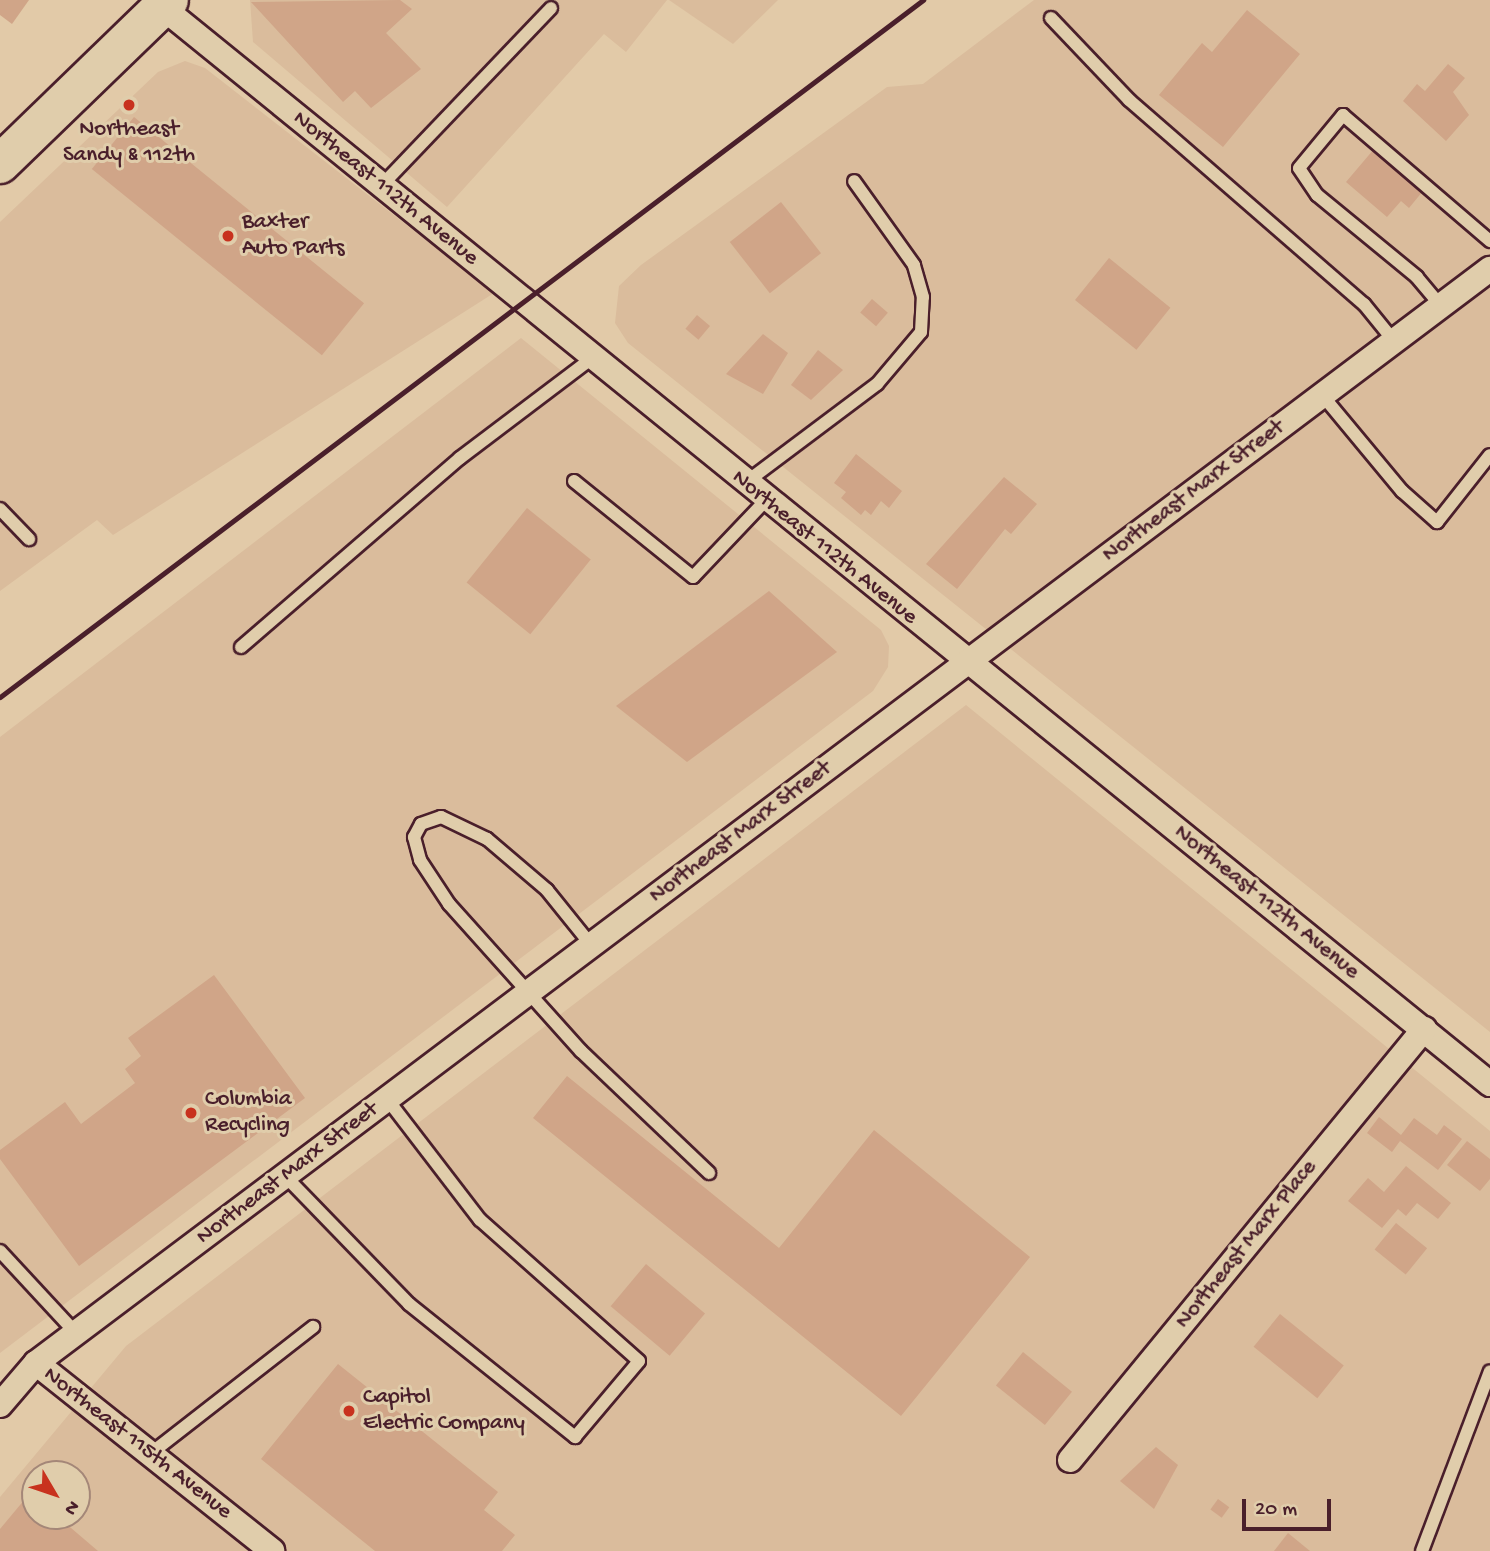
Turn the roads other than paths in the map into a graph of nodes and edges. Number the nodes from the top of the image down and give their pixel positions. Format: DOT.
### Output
graph roads {
  1 [pos="165,4"];
  2 [pos="551,8"];
  3 [pos="1051,18"];
  4 [pos="0,164"];
  5 [pos="854,181"];
  6 [pos="381,186"];
  7 [pos="1490,241"];
  8 [pos="1490,269"];
  9 [pos="1441,306"];
  10 [pos="1394,341"];
  11 [pos="592,358"];
  12 [pos="1323,396"];
  13 [pos="1490,455"];
  14 [pos="574,481"];
  15 [pos="745,483"];
  16 [pos="766,500"];
  17 [pos="0,509"];
  18 [pos="29,540"];
  19 [pos="242,647"];
  20 [pos="967,664"];
  21 [pos="592,946"];
  22 [pos="529,992"];
  23 [pos="1424,1029"];
  24 [pos="1490,1084"];
  25 [pos="387,1099"];
  26 [pos="709,1173"];
  27 [pos="285,1176"];
  28 [pos="0,1251"];
  29 [pos="313,1326"];
  30 [pos="76,1333"];
  31 [pos="36,1363"];
  32 [pos="1490,1371"];
  33 [pos="0,1405"];
  34 [pos="150,1454"];
  35 [pos="1070,1460"];
  36 [pos="272,1551"];
  37 [pos="1422,1551"];
  1 -- 4 [label="main road"];
  1 -- 6 [label="street, Northeast 112th Avenue"];
  2 -- 6 [label="lane"];
  3 -- 10 [label="lane"];
  5 -- 15 [label="lane"];
  6 -- 11 [label="street, Northeast 112th Avenue"];
  7 -- 9 [label="lane"];
  8 -- 9 [label="street, Northeast Marx Street"];
  9 -- 10 [label="street, Northeast Marx Street"];
  10 -- 12 [label="street, Northeast Marx Street"];
  11 -- 15 [label="street, Northeast 112th Avenue"];
  11 -- 19 [label="lane"];
  12 -- 13 [label="lane"];
  12 -- 20 [label="street, Northeast Marx Street"];
  14 -- 16 [label="lane"];
  15 -- 16 [label="street, Northeast 112th Avenue"];
  16 -- 20 [label="street, Northeast 112th Avenue"];
  17 -- 18 [label="lane"];
  20 -- 21 [label="street, Northeast Marx Street"];
  20 -- 23 [label="street, Northeast 112th Avenue"];
  21 -- 22 [label="street, Northeast Marx Street"];
  21 -- 22 [label="lane"];
  22 -- 25 [label="street, Northeast Marx Street"];
  22 -- 26 [label="lane"];
  23 -- 24 [label="street, Northeast 112th Avenue"];
  23 -- 35 [label="street, Northeast Marx Place"];
  25 -- 27 [label="street, Northeast Marx Street"];
  25 -- 27 [label="lane"];
  27 -- 30 [label="street, Northeast Marx Street"];
  28 -- 30 [label="lane"];
  29 -- 34 [label="lane"];
  30 -- 31 [label="street, Northeast Marx Street"];
  31 -- 33 [label="street, Northeast Marx Street"];
  31 -- 34 [label="street, Northeast 115th Avenue"];
  32 -- 37 [label="lane"];
  34 -- 36 [label="street, Northeast 115th Avenue"];
}
